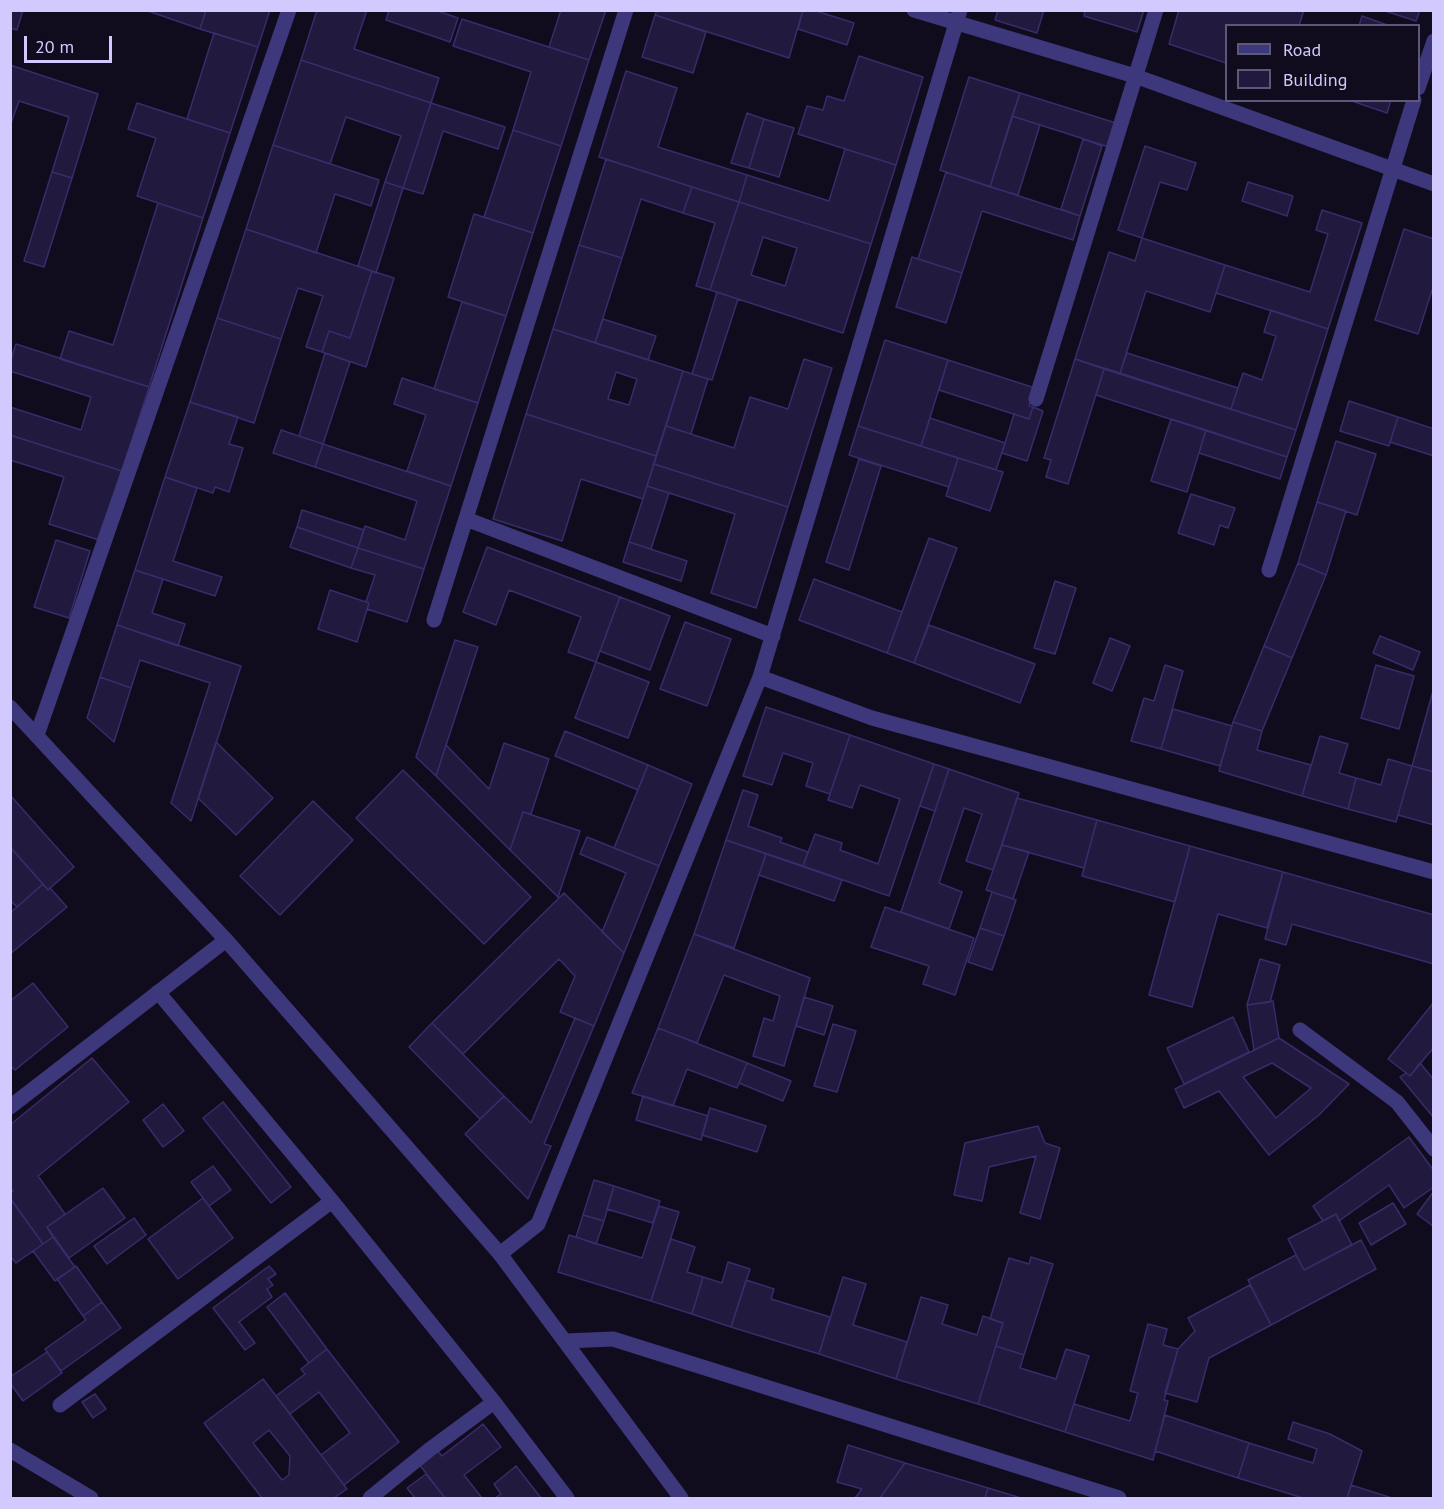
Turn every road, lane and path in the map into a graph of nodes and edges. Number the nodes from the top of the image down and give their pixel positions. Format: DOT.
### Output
graph roads {
  1 [pos="289,10"];
  2 [pos="626,10"];
  3 [pos="914,10"];
  4 [pos="1156,10"];
  5 [pos="958,17"];
  6 [pos="1434,41"];
  7 [pos="1135,76"];
  8 [pos="1420,85"];
  9 [pos="1413,102"];
  10 [pos="1392,170"];
  11 [pos="1434,184"];
  12 [pos="1036,399"];
  13 [pos="466,519"];
  14 [pos="1269,570"];
  15 [pos="434,620"];
  16 [pos="773,636"];
  17 [pos="760,677"];
  18 [pos="10,706"];
  19 [pos="37,735"];
  20 [pos="1434,872"];
  21 [pos="226,940"];
  22 [pos="158,992"];
  23 [pos="1300,1030"];
  24 [pos="10,1107"];
  25 [pos="1434,1149"];
  26 [pos="332,1201"];
  27 [pos="500,1254"];
  28 [pos="566,1341"];
  29 [pos="494,1402"];
  30 [pos="60,1405"];
  31 [pos="10,1450"];
  32 [pos="91,1498"];
  33 [pos="370,1498"];
  34 [pos="567,1498"];
  35 [pos="681,1498"];
  36 [pos="1119,1498"];
  1 -- 19 [label="street"];
  2 -- 13 [label="street"];
  3 -- 5 [label="street"];
  4 -- 7 [label="street"];
  5 -- 7 [label="street"];
  5 -- 16 [label="street"];
  6 -- 8 [label="street"];
  7 -- 10 [label="street"];
  7 -- 12 [label="street"];
  9 -- 10 [label="street"];
  10 -- 11 [label="street"];
  10 -- 14 [label="street"];
  13 -- 15 [label="street"];
  13 -- 16 [label="street"];
  16 -- 17 [label="street"];
  17 -- 20 [label="street"];
  17 -- 27 [label="street"];
  18 -- 19 [label="street"];
  19 -- 21 [label="street"];
  21 -- 22 [label="street"];
  21 -- 27 [label="street"];
  22 -- 24 [label="street"];
  22 -- 26 [label="street"];
  23 -- 25 [label="street"];
  26 -- 29 [label="street"];
  26 -- 30 [label="street"];
  27 -- 28 [label="street"];
  28 -- 35 [label="street"];
  28 -- 36 [label="street"];
  29 -- 33 [label="street"];
  29 -- 34 [label="street"];
  31 -- 32 [label="street"];
}
